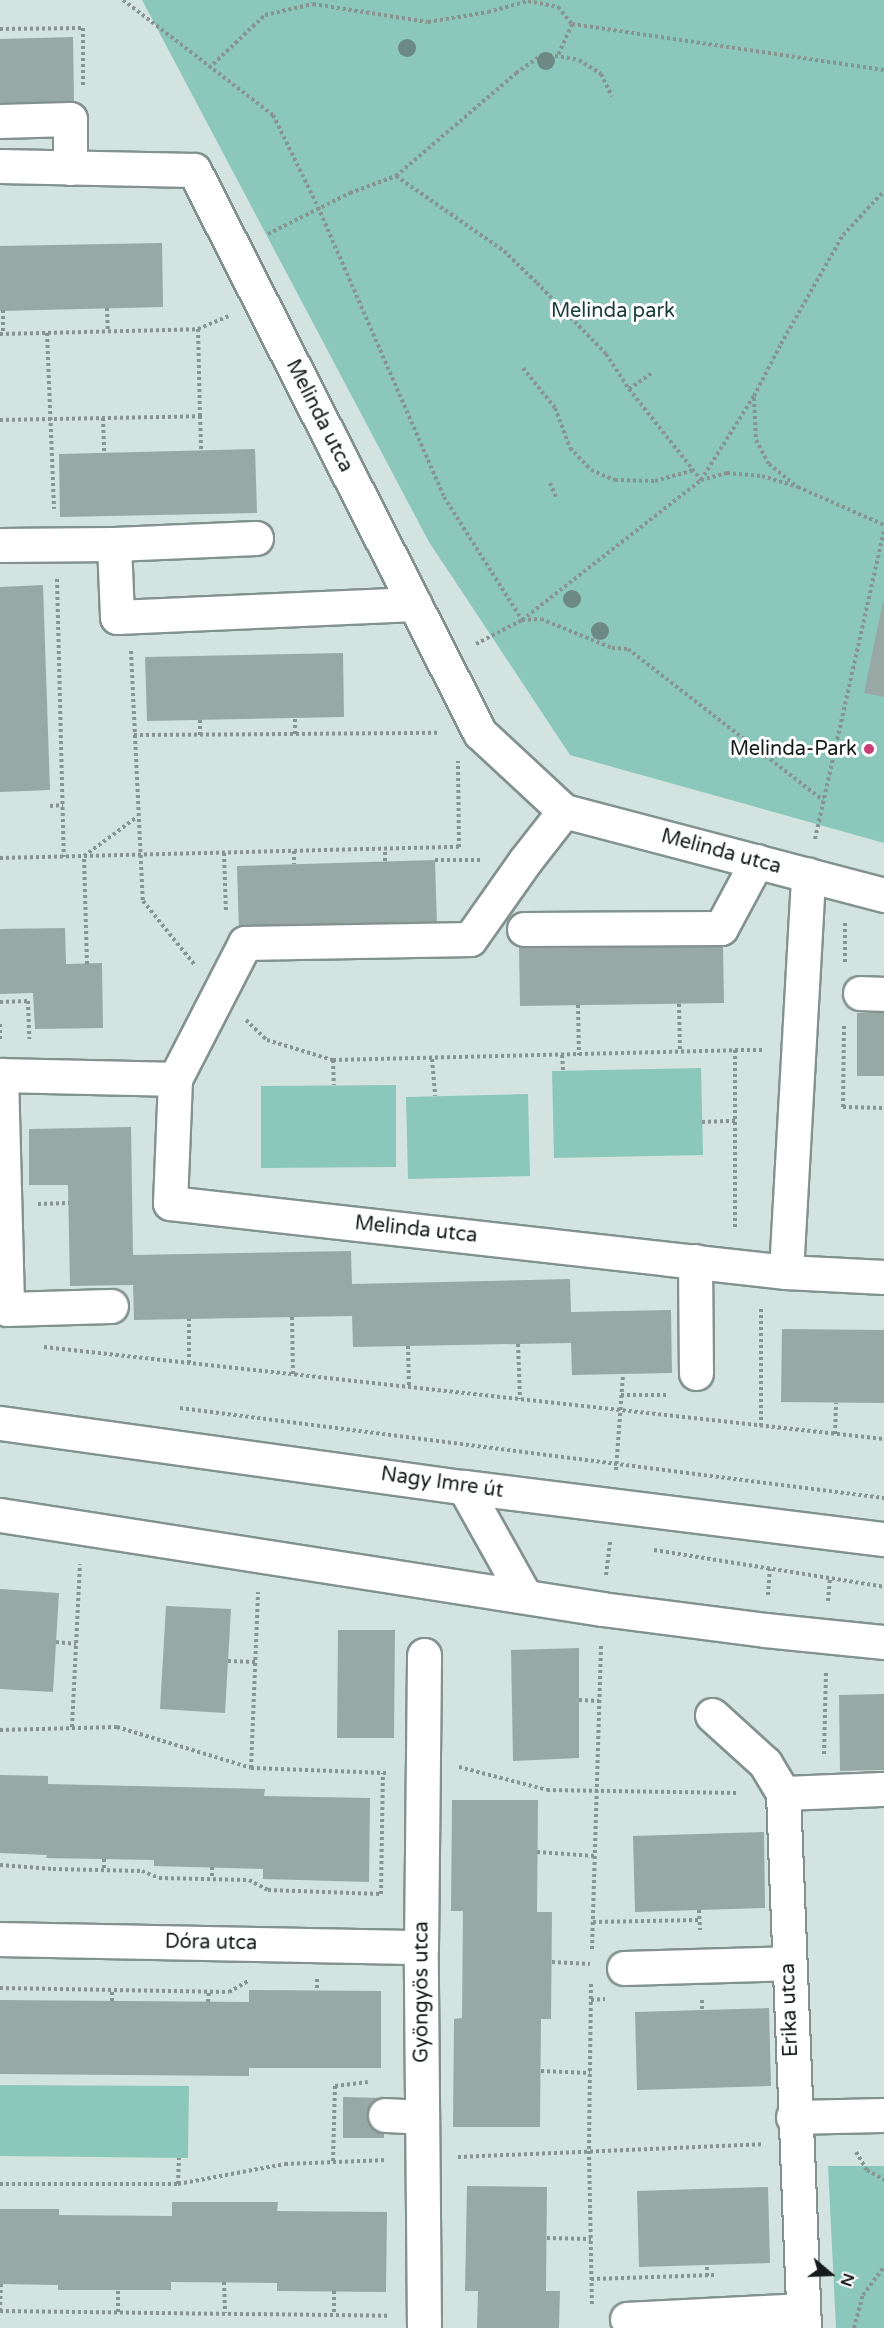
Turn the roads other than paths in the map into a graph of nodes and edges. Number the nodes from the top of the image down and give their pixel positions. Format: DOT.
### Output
graph roads {
  1 [pos="0,121"];
  2 [pos="0,166"];
  3 [pos="70,168"];
  4 [pos="256,538"];
  5 [pos="114,544"];
  6 [pos="0,545"];
  7 [pos="415,604"];
  8 [pos="564,811"];
  9 [pos="757,861"];
  10 [pos="808,875"];
  11 [pos="884,895"];
  12 [pos="524,928"];
  13 [pos="10,1076"];
  14 [pos="175,1079"];
  15 [pos="695,1262"];
  16 [pos="761,1269"];
  17 [pos="884,1277"];
  18 [pos="111,1306"];
  19 [pos="696,1373"];
  20 [pos="0,1423"];
  21 [pos="464,1487"];
  22 [pos="0,1515"];
  23 [pos="884,1539"];
  24 [pos="525,1596"];
  25 [pos="884,1642"];
  26 [pos="424,1655"];
  27 [pos="712,1715"];
  28 [pos="884,1789"];
  29 [pos="783,1793"];
  30 [pos="0,1939"];
  31 [pos="421,1947"];
  32 [pos="788,1964"];
  33 [pos="608,1966"];
  34 [pos="385,2115"];
  35 [pos="884,2115"];
  36 [pos="422,2117"];
  37 [pos="794,2130"];
  38 [pos="627,2319"];
  39 [pos="803,2319"];
  40 [pos="412,2322"];
  1 -- 3 [label="street"];
  2 -- 3 [label="street, Melinda utca"];
  3 -- 7 [label="street, Melinda utca"];
  4 -- 5 [label="street"];
  5 -- 6 [label="street"];
  5 -- 7 [label="street"];
  7 -- 8 [label="street, Melinda utca"];
  8 -- 9 [label="street, Melinda utca"];
  8 -- 14 [label="street, Melinda utca"];
  9 -- 10 [label="street, Melinda utca"];
  9 -- 12 [label="street"];
  10 -- 11 [label="street, Melinda utca"];
  10 -- 16 [label="street, Melinda utca"];
  13 -- 14 [label="street"];
  13 -- 18 [label="street"];
  14 -- 15 [label="street, Melinda utca"];
  15 -- 16 [label="street, Melinda utca"];
  15 -- 19 [label="street"];
  16 -- 17 [label="street, Melinda utca"];
  20 -- 21 [label="street, Nagy Imre út"];
  21 -- 23 [label="street, Nagy Imre út"];
  21 -- 24 [label="street"];
  22 -- 24 [label="street"];
  24 -- 25 [label="street"];
  26 -- 31 [label="street, Gyöngyös utca"];
  27 -- 29 [label="street"];
  28 -- 29 [label="street"];
  29 -- 32 [label="street, Erika utca"];
  30 -- 31 [label="street, Dóra utca"];
  31 -- 36 [label="street, Gyöngyös utca"];
  32 -- 33 [label="street"];
  32 -- 37 [label="street, Erika utca"];
  34 -- 36 [label="street"];
  35 -- 37 [label="street"];
  36 -- 40 [label="street, Gyöngyös utca"];
  37 -- 39 [label="street, Erika utca"];
  38 -- 39 [label="street"];
}
